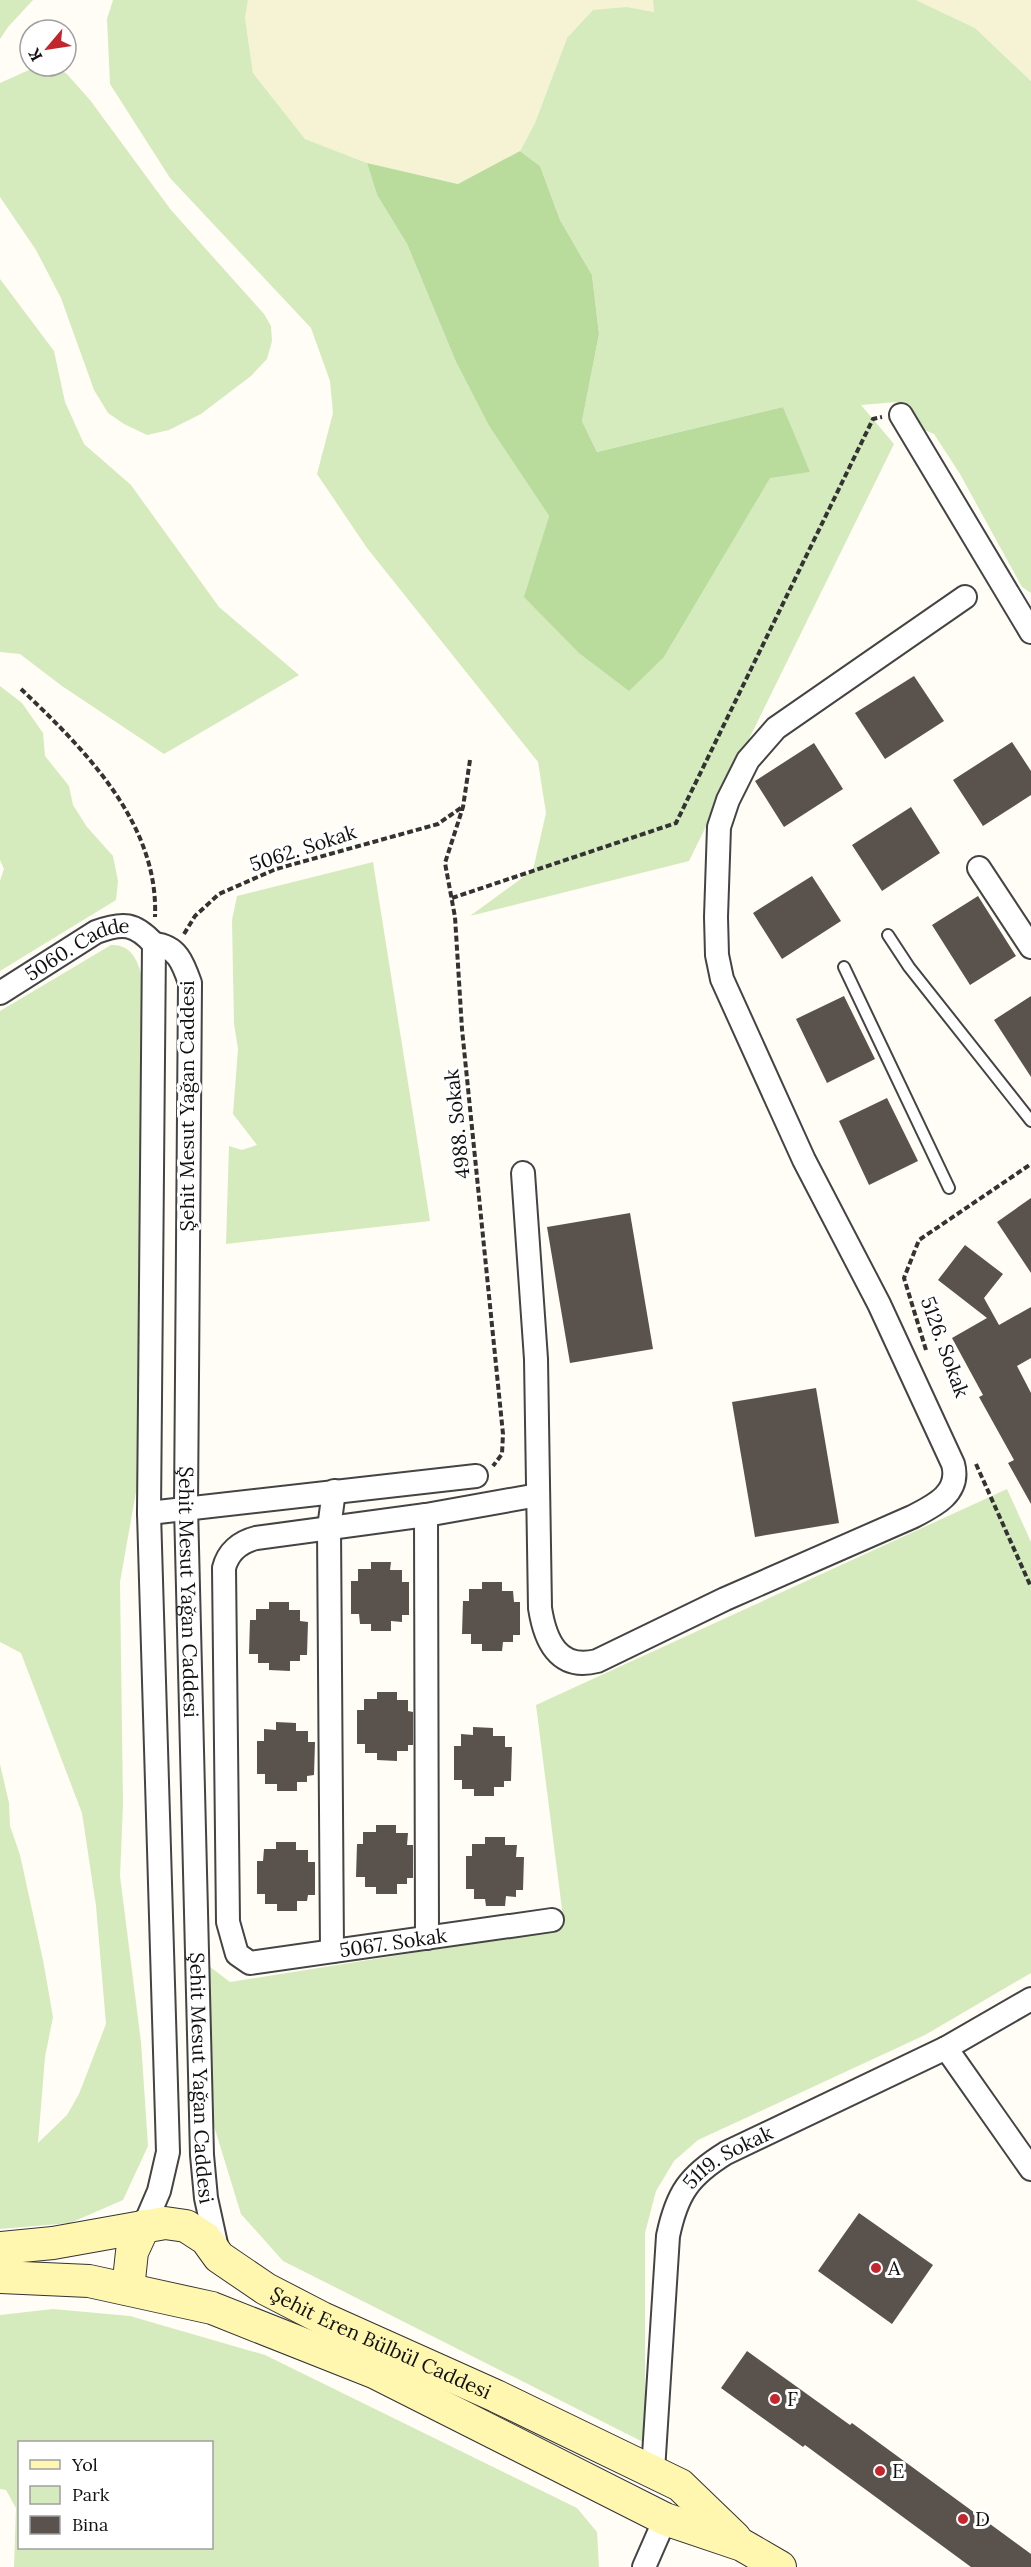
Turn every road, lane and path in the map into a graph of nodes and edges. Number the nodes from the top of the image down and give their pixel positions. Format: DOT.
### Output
graph roads {
  1 [pos="901,415"];
  2 [pos="964,597"];
  3 [pos="1030,628"];
  4 [pos="21,689"];
  5 [pos="470,760"];
  6 [pos="463,807"];
  7 [pos="979,868"];
  8 [pos="452,897"];
  9 [pos="888,935"];
  10 [pos="164,947"];
  11 [pos="1031,948"];
  12 [pos="844,967"];
  13 [pos="0,993"];
  14 [pos="1031,1121"];
  15 [pos="1031,1164"];
  16 [pos="523,1173"];
  17 [pos="949,1188"];
  18 [pos="928,1356"];
  19 [pos="972,1454"];
  20 [pos="476,1476"];
  21 [pos="333,1491"];
  22 [pos="538,1495"];
  23 [pos="186,1507"];
  24 [pos="148,1513"];
  25 [pos="426,1515"];
  26 [pos="329,1528"];
  27 [pos="1031,1587"];
  28 [pos="552,1920"];
  29 [pos="427,1938"];
  30 [pos="332,1951"];
  31 [pos="1031,1999"];
  32 [pos="946,2048"];
  33 [pos="1031,2169"];
  34 [pos="144,2226"];
  35 [pos="0,2248"];
  36 [pos="219,2257"];
  37 [pos="0,2277"];
  38 [pos="128,2289"];
  39 [pos="212,2308"];
  40 [pos="667,2478"];
  41 [pos="665,2519"];
  42 [pos="742,2545"];
  43 [pos="644,2567"];
  44 [pos="780,2567"];
  1 -- 3 [label="street"];
  1 -- 8 [label="path"];
  2 -- 22 [label="street"];
  4 -- 10 [label="path"];
  5 -- 6 [label="path, 4988. Sokak"];
  6 -- 8 [label="path, 4988. Sokak"];
  6 -- 10 [label="path, 5062. Sokak"];
  7 -- 11 [label="street"];
  8 -- 20 [label="path, 4988. Sokak"];
  9 -- 14 [label="lane"];
  10 -- 13 [label="street, 5060. Cadde"];
  10 -- 23 [label="street, Şehit Mesut Yağan Caddesi"];
  10 -- 24 [label="street, Şehit Mesut Yağan Caddesi"];
  12 -- 17 [label="lane"];
  15 -- 18 [label="path, 5126. Sokak"];
  16 -- 22 [label="street"];
  19 -- 27 [label="path"];
  20 -- 21 [label="street"];
  21 -- 23 [label="street"];
  21 -- 26 [label="street"];
  22 -- 25 [label="street"];
  23 -- 24 [label="street"];
  23 -- 36 [label="street, Şehit Mesut Yağan Caddesi"];
  24 -- 34 [label="street, Şehit Mesut Yağan Caddesi"];
  25 -- 26 [label="street"];
  25 -- 29 [label="street"];
  26 -- 30 [label="street"];
  26 -- 30 [label="street, 5067. Sokak"];
  28 -- 29 [label="street, 5067. Sokak"];
  29 -- 30 [label="street, 5067. Sokak"];
  31 -- 32 [label="street, 5119. Sokak"];
  32 -- 33 [label="street"];
  32 -- 40 [label="street, 5119. Sokak"];
  34 -- 35 [label="street, Şehit Eren Bülbül Caddesi"];
  34 -- 36 [label="street, Şehit Eren Bülbül Caddesi"];
  34 -- 38 [label="street"];
  36 -- 39 [label="street"];
  36 -- 40 [label="street, Şehit Eren Bülbül Caddesi"];
  37 -- 38 [label="street, Şehit Eren Bülbül Caddesi"];
  38 -- 39 [label="street, Şehit Eren Bülbül Caddesi"];
  39 -- 41 [label="street, Şehit Eren Bülbül Caddesi"];
  40 -- 41 [label="street"];
  40 -- 42 [label="street, Şehit Eren Bülbül Caddesi"];
  41 -- 42 [label="street, Şehit Eren Bülbül Caddesi"];
  41 -- 43 [label="street"];
  42 -- 44 [label="street, Şehit Eren Bülbül Caddesi"];
}
